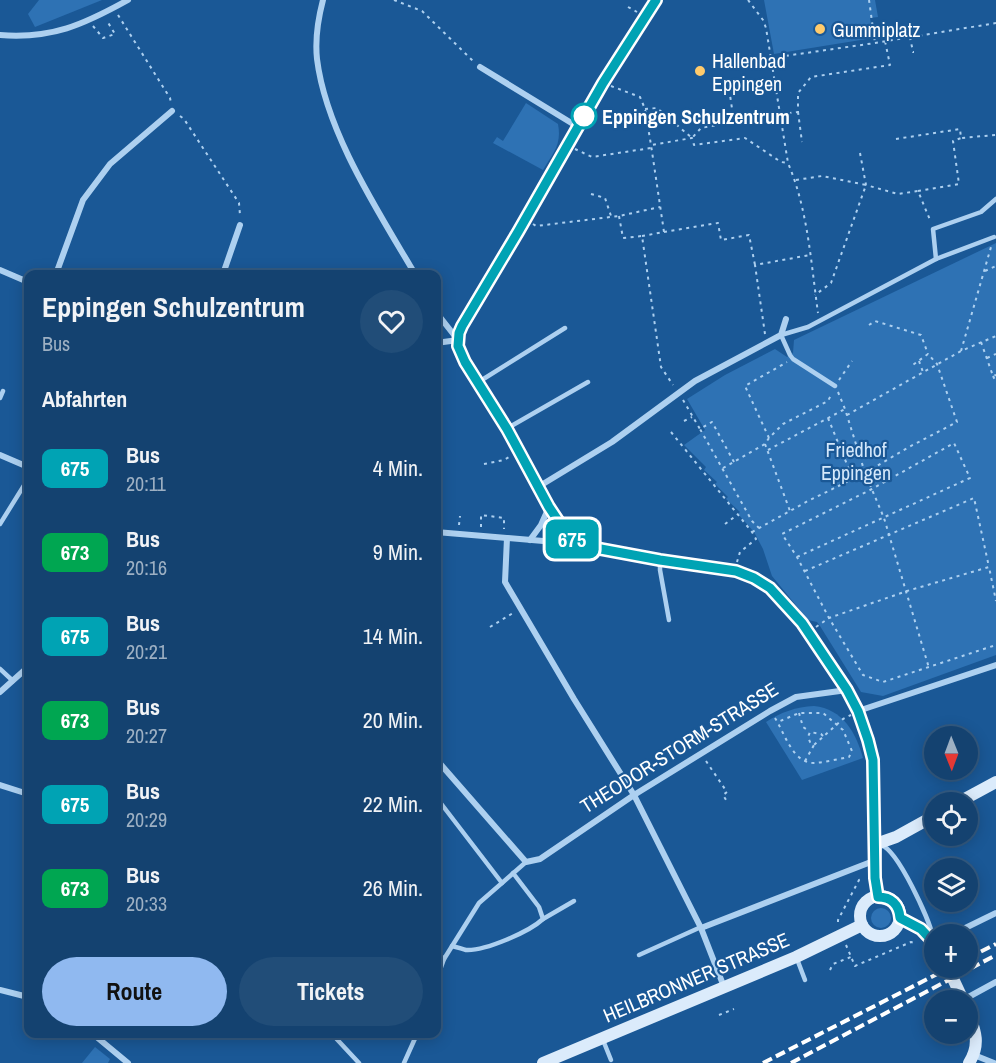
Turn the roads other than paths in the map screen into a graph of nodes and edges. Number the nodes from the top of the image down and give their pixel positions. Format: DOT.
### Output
graph roads {
  1 [pos="128,0"];
  2 [pos="323,0"];
  3 [pos="656,0"];
  4 [pos="0,35"];
  5 [pos="480,67"];
  6 [pos="172,111"];
  7 [pos="578,127"];
  8 [pos="996,199"];
  9 [pos="240,225"];
  10 [pos="993,237"];
  11 [pos="936,259"];
  12 [pos="0,270"];
  13 [pos="58,270"];
  14 [pos="224,270"];
  15 [pos="413,270"];
  16 [pos="24,280"];
  17 [pos="441,318"];
  18 [pos="786,319"];
  19 [pos="565,328"];
  20 [pos="781,335"];
  21 [pos="458,340"];
  22 [pos="441,342"];
  23 [pos="588,382"];
  24 [pos="477,383"];
  25 [pos="835,386"];
  26 [pos="3,391"];
  27 [pos="0,398"];
  28 [pos="507,429"];
  29 [pos="0,455"];
  30 [pos="24,465"];
  31 [pos="24,485"];
  32 [pos="538,487"];
  33 [pos="549,507"];
  34 [pos="0,524"];
  35 [pos="441,532"];
  36 [pos="569,537"];
  37 [pos="505,538"];
  38 [pos="530,540"];
  39 [pos="660,560"];
  40 [pos="669,620"];
  41 [pos="996,665"];
  42 [pos="0,669"];
  43 [pos="24,671"];
  44 [pos="13,681"];
  45 [pos="847,690"];
  46 [pos="0,692"];
  47 [pos="858,711"];
  48 [pos="441,765"];
  49 [pos="996,782"];
  50 [pos="0,785"];
  51 [pos="978,792"];
  52 [pos="24,793"];
  53 [pos="634,795"];
  54 [pos="441,804"];
  55 [pos="924,822"];
  56 [pos="876,844"];
  57 [pos="876,860"];
  58 [pos="526,862"];
  59 [pos="513,873"];
  60 [pos="502,883"];
  61 [pos="878,897"];
  62 [pos="574,901"];
  63 [pos="996,913"];
  64 [pos="900,918"];
  65 [pos="543,919"];
  66 [pos="929,924"];
  67 [pos="973,924"];
  68 [pos="862,925"];
  69 [pos="701,928"];
  70 [pos="924,932"];
  71 [pos="452,946"];
  72 [pos="639,955"];
  73 [pos="441,956"];
  74 [pos="796,957"];
  75 [pos="444,959"];
  76 [pos="441,967"];
  77 [pos="805,980"];
  78 [pos="996,982"];
  79 [pos="724,988"];
  80 [pos="0,990"];
  81 [pos="978,992"];
  82 [pos="24,996"];
  83 [pos="98,1038"];
  84 [pos="336,1038"];
  85 [pos="415,1038"];
  86 [pos="602,1038"];
  87 [pos="975,1044"];
  88 [pos="971,1059"];
  89 [pos="611,1060"];
  90 [pos="128,1063"];
  91 [pos="359,1063"];
  92 [pos="404,1063"];
  93 [pos="543,1063"];
  94 [pos="994,1063"];
  1 -- 4 [label="street"];
  2 -- 15 [label="street"];
  3 -- 7 [label="street"];
  5 -- 7 [label="street"];
  6 -- 13 [label="street"];
  7 -- 21 [label="street"];
  8 -- 11 [label="lane"];
  9 -- 14 [label="street"];
  10 -- 11 [label="lane"];
  11 -- 20 [label="lane"];
  12 -- 16 [label="street"];
  17 -- 21 [label="street"];
  18 -- 20 [label="street"];
  19 -- 24 [label="lane"];
  20 -- 25 [label="lane"];
  20 -- 32 [label="street"];
  21 -- 22 [label="street"];
  21 -- 24 [label="street"];
  23 -- 28 [label="lane"];
  24 -- 28 [label="street"];
  26 -- 27 [label="lane"];
  28 -- 32 [label="street"];
  29 -- 30 [label="street"];
  31 -- 34 [label="lane"];
  32 -- 33 [label="street"];
  33 -- 36 [label="street"];
  33 -- 38 [label="street"];
  35 -- 37 [label="street"];
  36 -- 38 [label="street"];
  36 -- 39 [label="street"];
  37 -- 38 [label="street"];
  37 -- 53 [label="street"];
  39 -- 40 [label="lane"];
  39 -- 45 [label="street"];
  41 -- 47 [label="street"];
  42 -- 44 [label="lane"];
  43 -- 44 [label="street"];
  44 -- 46 [label="street"];
  45 -- 47 [label="street"];
  45 -- 53 [label="street, THEODOR-STORM-STRASSE"];
  47 -- 56 [label="street"];
  48 -- 58 [label="street"];
  49 -- 51 [label="street"];
  50 -- 52 [label="street"];
  53 -- 58 [label="street, THEODOR-STORM-STRASSE"];
  53 -- 69 [label="street"];
  54 -- 60 [label="lane"];
  55 -- 56 [label="street"];
  56 -- 57 [label="street"];
  56 -- 66 [label="lane"];
  57 -- 61 [label="street"];
  57 -- 69 [label="street"];
  58 -- 59 [label="lane"];
  59 -- 60 [label="lane"];
  59 -- 65 [label="lane"];
  60 -- 71 [label="lane"];
  61 -- 64 [label="street"];
  61 -- 68 [label="street"];
  62 -- 65 [label="lane"];
  63 -- 67 [label="street"];
  64 -- 68 [label="street"];
  64 -- 70 [label="street"];
  65 -- 71 [label="lane"];
  68 -- 74 [label="street, HEILBRONNER STRASSE"];
  69 -- 72 [label="lane"];
  69 -- 79 [label="street"];
  71 -- 75 [label="lane"];
  73 -- 75 [label="lane"];
  74 -- 77 [label="lane"];
  74 -- 79 [label="street, HEILBRONNER STRASSE"];
  75 -- 76 [label="lane"];
  78 -- 81 [label="street"];
  79 -- 86 [label="street, HEILBRONNER STRASSE"];
  80 -- 82 [label="street"];
  83 -- 90 [label="street"];
  84 -- 91 [label="lane"];
  85 -- 92 [label="lane"];
  86 -- 89 [label="lane"];
  86 -- 93 [label="street, HEILBRONNER STRASSE"];
  87 -- 88 [label="street"];
  88 -- 94 [label="street"];
}
